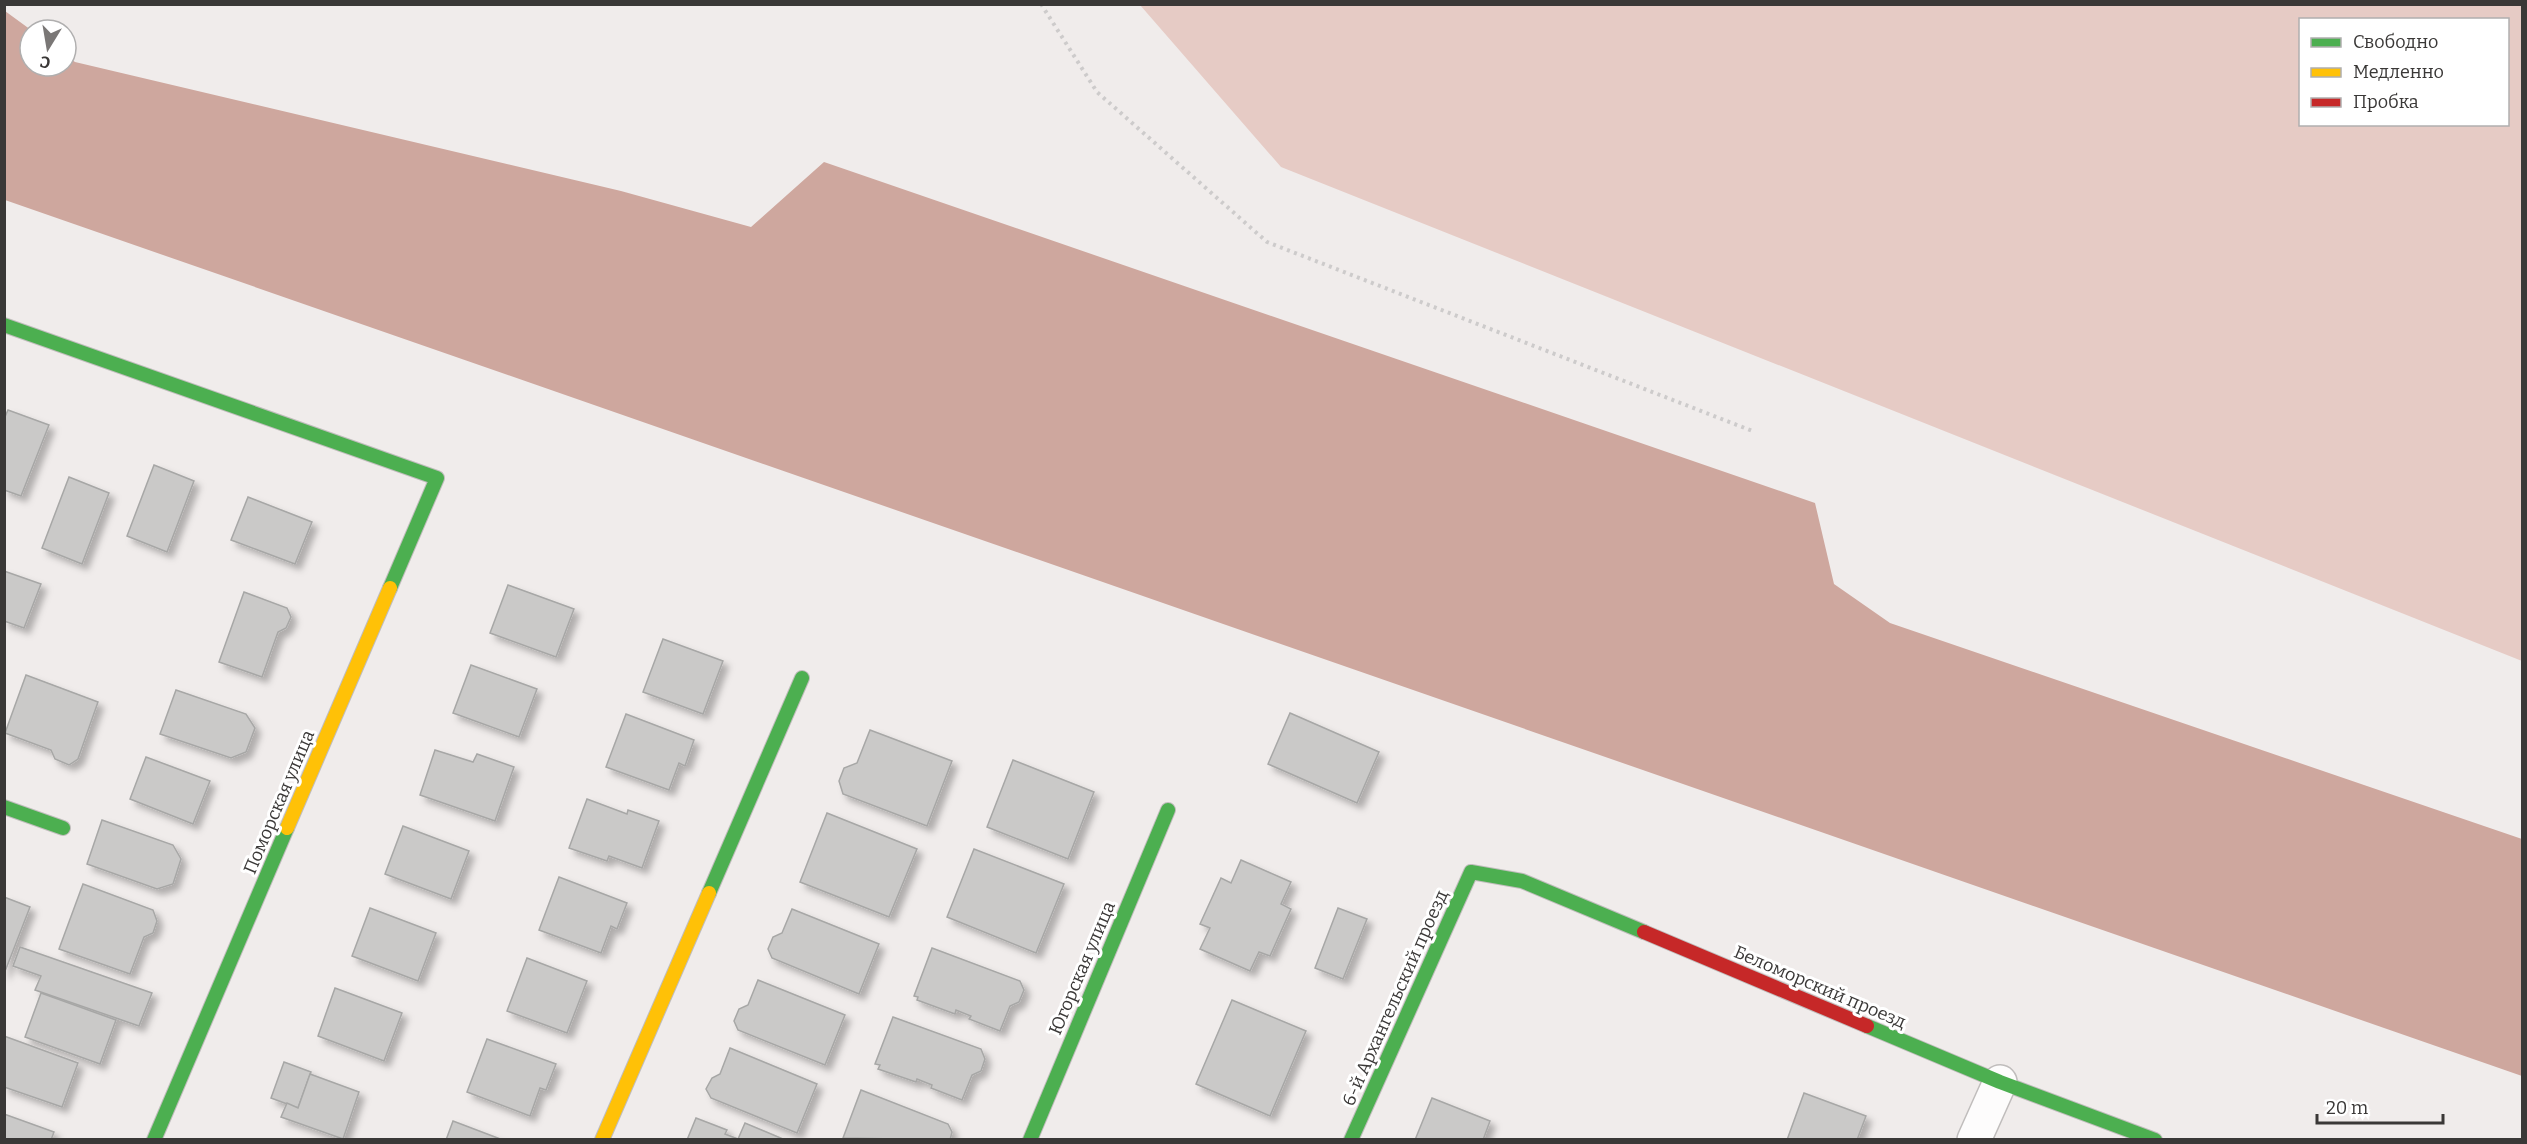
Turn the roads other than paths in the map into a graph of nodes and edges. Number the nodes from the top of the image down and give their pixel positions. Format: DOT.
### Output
graph roads {
  1 [pos="4,325"];
  2 [pos="802,678"];
  3 [pos="4,807"];
  4 [pos="1168,810"];
  5 [pos="63,828"];
  6 [pos="1471,872"];
  7 [pos="2000,1082"];
  8 [pos="154,1140"];
  9 [pos="602,1140"];
  10 [pos="1030,1140"];
  11 [pos="1351,1140"];
  12 [pos="1974,1140"];
  13 [pos="2155,1140"];
  1 -- 8 [label="street, Поморская улица"];
  2 -- 9 [label="street"];
  3 -- 5 [label="street"];
  4 -- 10 [label="street, Югорская улица"];
  6 -- 7 [label="street, Беломорский проезд"];
  6 -- 11 [label="street, 6-й Архангельский проезд"];
  7 -- 12 [label="street"];
  7 -- 13 [label="street, Беломорский проезд"];
}
